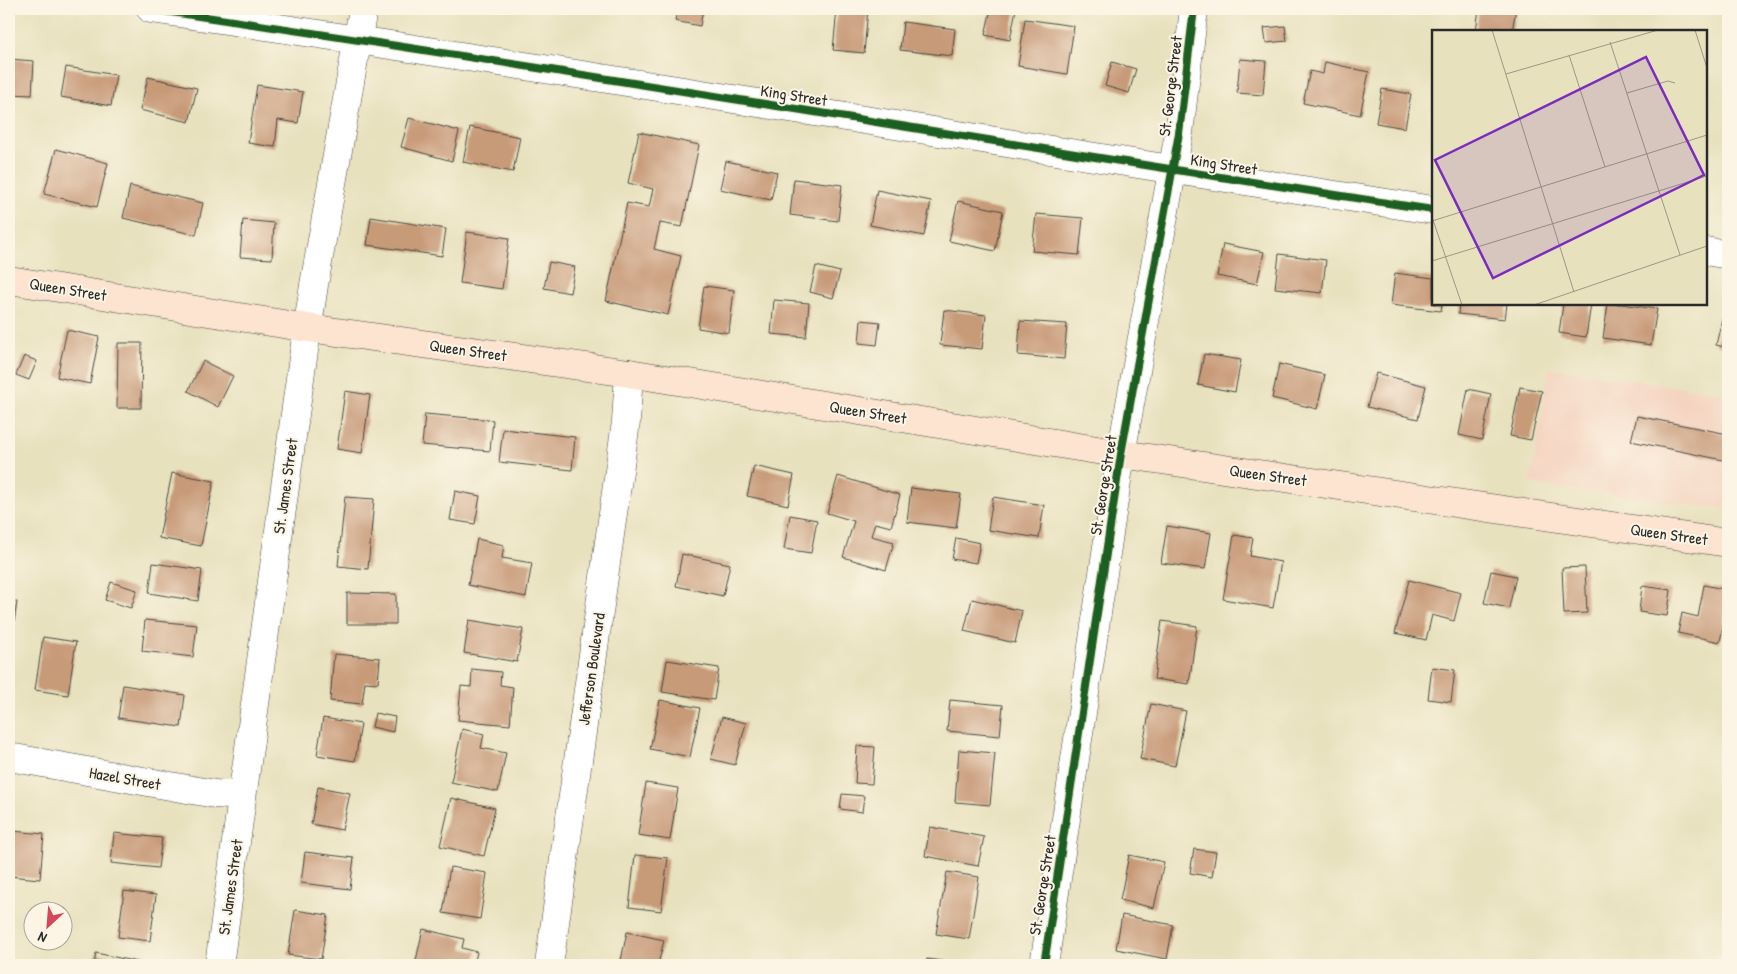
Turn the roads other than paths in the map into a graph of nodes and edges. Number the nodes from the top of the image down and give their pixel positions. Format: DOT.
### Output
graph roads {
  1 [pos="151,9"];
  2 [pos="363,9"];
  3 [pos="1194,9"];
  4 [pos="358,39"];
  5 [pos="1172,170"];
  6 [pos="1432,210"];
  7 [pos="1707,251"];
  8 [pos="1728,255"];
  9 [pos="9,280"];
  10 [pos="308,328"];
  11 [pos="629,373"];
  12 [pos="1121,454"];
  13 [pos="1728,543"];
  14 [pos="9,757"];
  15 [pos="242,796"];
  16 [pos="219,965"];
  17 [pos="549,965"];
  18 [pos="1044,965"];
  1 -- 4 [label="street, King Street"];
  2 -- 4 [label="street, St. James Street"];
  3 -- 5 [label="street, St. George Street"];
  4 -- 5 [label="street, King Street"];
  4 -- 10 [label="street, St. James Street"];
  5 -- 6 [label="street, King Street"];
  5 -- 12 [label="street, St. George Street"];
  7 -- 8 [label="street"];
  9 -- 10 [label="main road, Queen Street"];
  10 -- 11 [label="main road, Queen Street"];
  10 -- 15 [label="street, St. James Street"];
  11 -- 12 [label="main road, Queen Street"];
  11 -- 17 [label="street, Jefferson Boulevard"];
  12 -- 13 [label="main road, Queen Street"];
  12 -- 18 [label="street, St. George Street"];
  14 -- 15 [label="street, Hazel Street"];
  15 -- 16 [label="street, St. James Street"];
}
